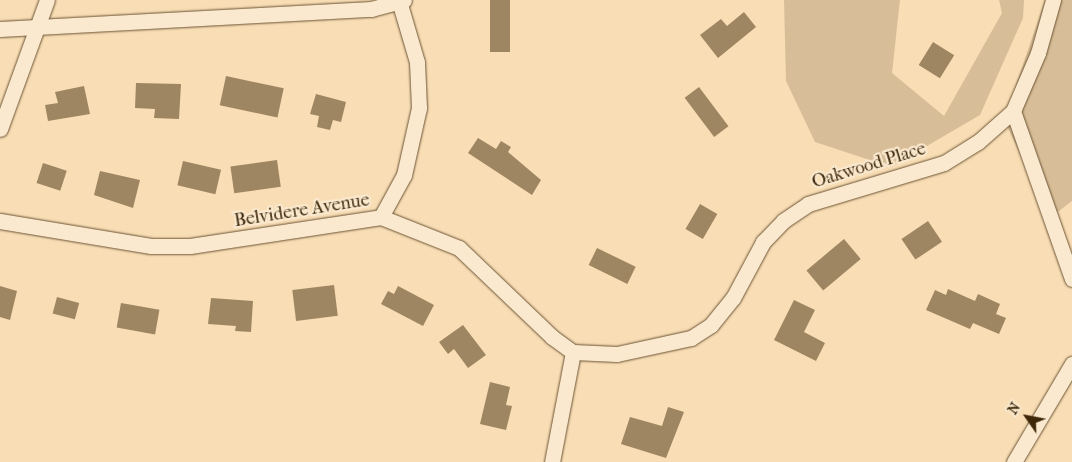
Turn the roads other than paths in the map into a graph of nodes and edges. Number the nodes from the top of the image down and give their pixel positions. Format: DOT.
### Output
graph roads {
  1 [pos="47,0"];
  2 [pos="1053,0"];
  3 [pos="402,1"];
  4 [pos="38,25"];
  5 [pos="0,28"];
  6 [pos="1013,111"];
  7 [pos="0,129"];
  8 [pos="381,217"];
  9 [pos="0,221"];
  10 [pos="1072,279"];
  11 [pos="574,352"];
  12 [pos="1072,364"];
  13 [pos="552,462"];
  14 [pos="1014,462"];
  1 -- 4 [label="street"];
  2 -- 6 [label="street"];
  3 -- 4 [label="street"];
  3 -- 8 [label="street"];
  4 -- 5 [label="street"];
  4 -- 7 [label="street"];
  6 -- 10 [label="street"];
  6 -- 11 [label="street, Oakwood Place"];
  8 -- 9 [label="street, Belvidere Avenue"];
  8 -- 11 [label="street, Belvidere Avenue"];
  11 -- 13 [label="street"];
  12 -- 14 [label="street"];
}
